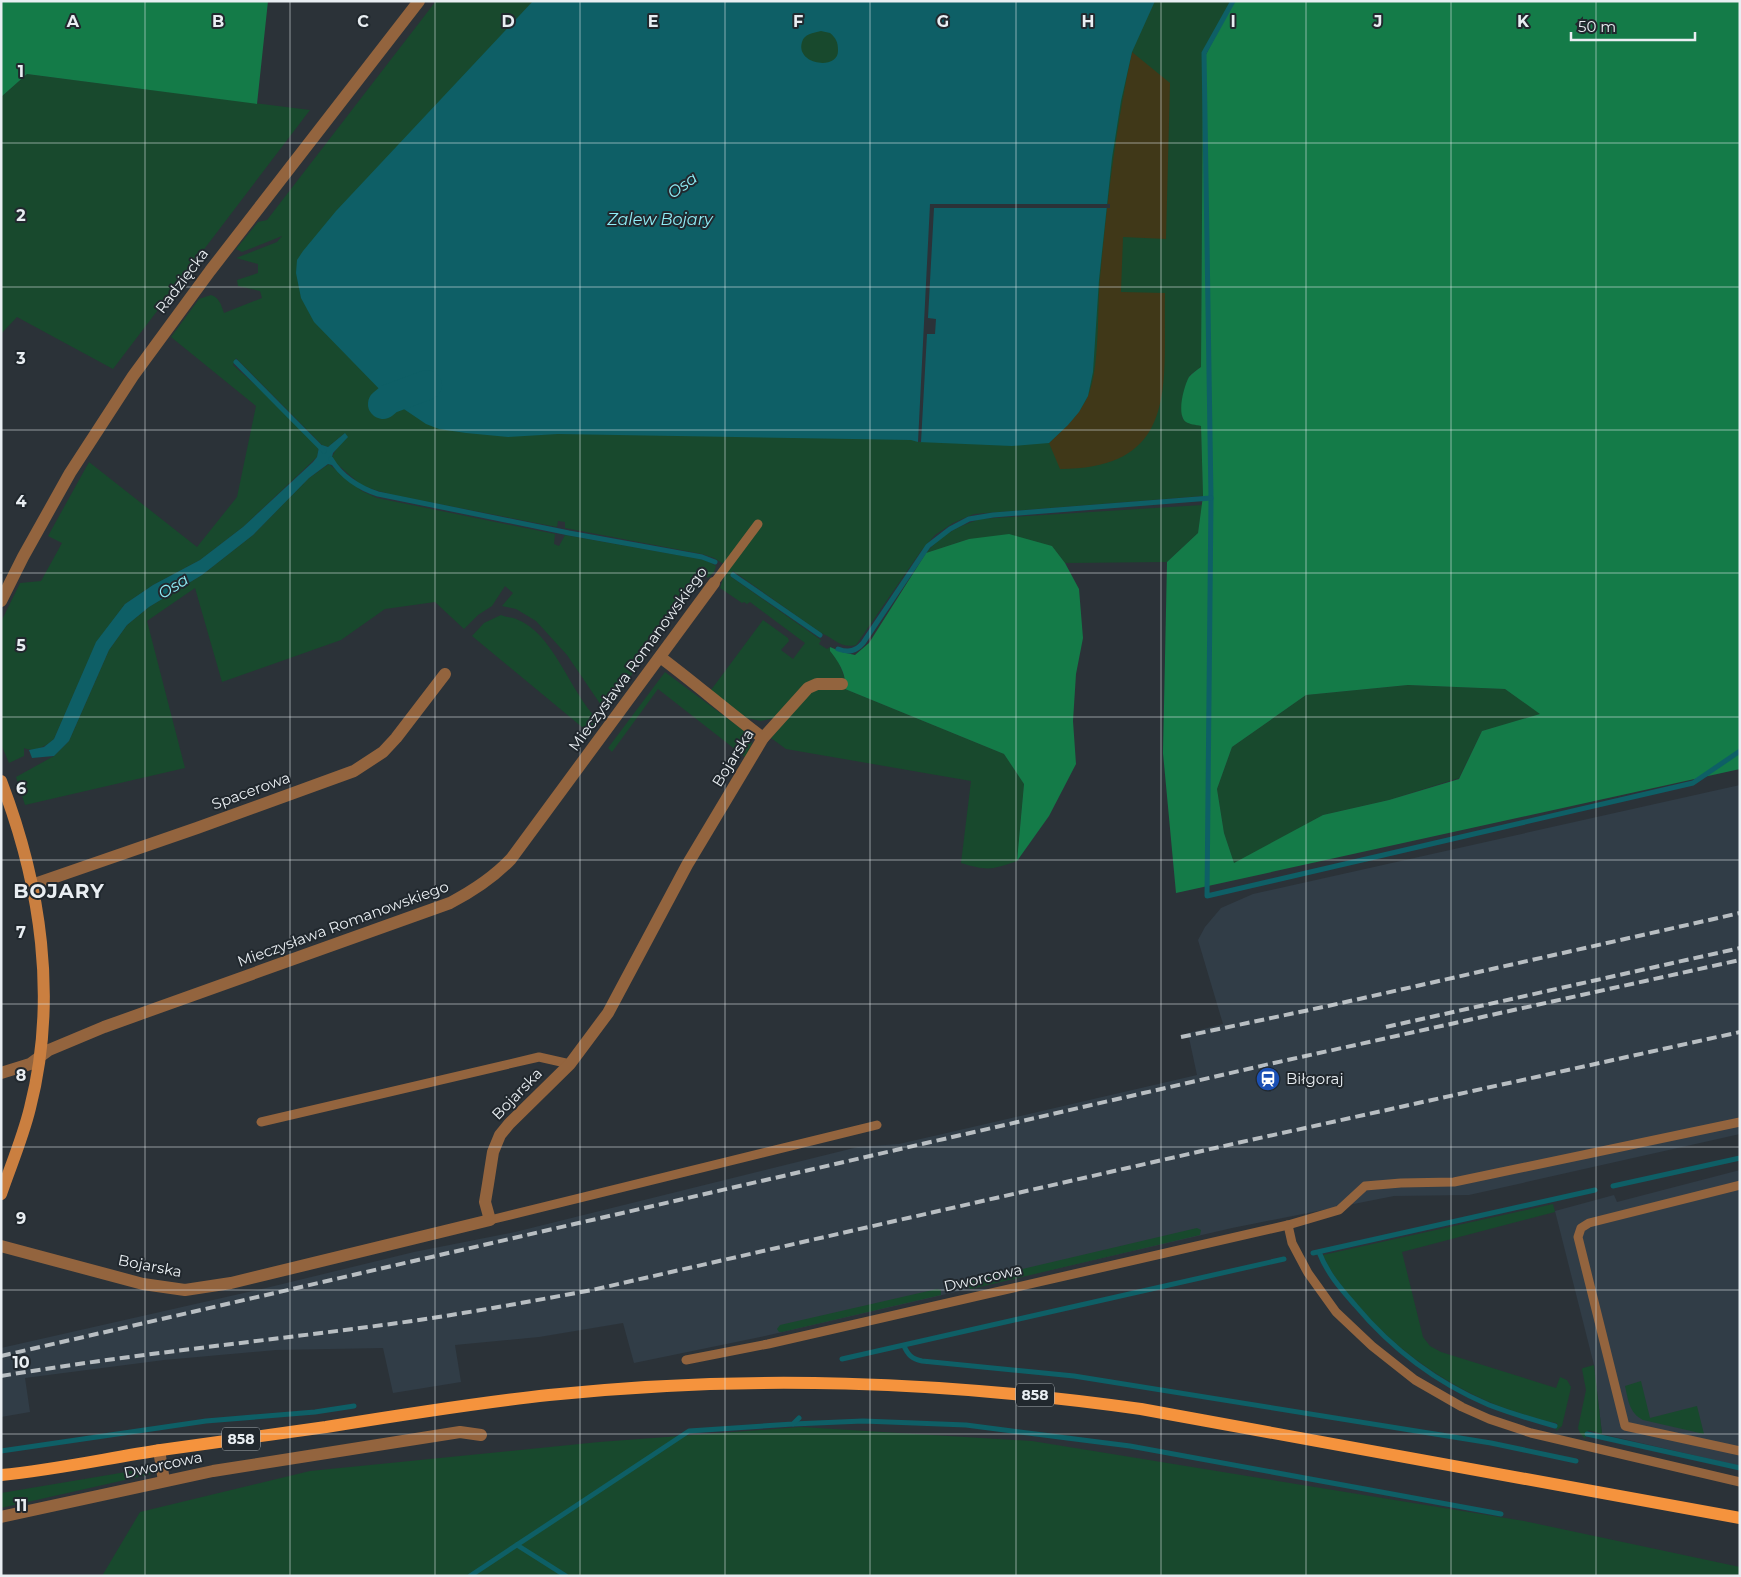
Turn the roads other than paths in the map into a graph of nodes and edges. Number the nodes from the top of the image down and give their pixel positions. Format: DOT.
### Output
graph roads {
  1 [pos="419,1"];
  2 [pos="758,524"];
  3 [pos="714,583"];
  4 [pos="1,601"];
  5 [pos="660,657"];
  6 [pos="445,674"];
  7 [pos="842,684"];
  8 [pos="763,738"];
  9 [pos="1,781"];
  10 [pos="32,885"];
  11 [pos="40,1057"];
  12 [pos="570,1064"];
  13 [pos="1,1073"];
  14 [pos="261,1122"];
  15 [pos="1740,1122"];
  16 [pos="877,1125"];
  17 [pos="1740,1185"];
  18 [pos="1,1194"];
  19 [pos="490,1220"];
  20 [pos="1288,1225"];
  21 [pos="1,1246"];
  22 [pos="686,1360"];
  23 [pos="481,1435"];
  24 [pos="159,1450"];
  25 [pos="1740,1451"];
  26 [pos="16,1474"];
  27 [pos="1,1475"];
  28 [pos="1,1479"];
  29 [pos="164,1481"];
  30 [pos="1740,1482"];
  31 [pos="1,1517"];
  32 [pos="1740,1518"];
  1 -- 4 [label="street, Radzięcka"];
  2 -- 3 [label="lane, Mieczysława Romanowskiego"];
  3 -- 5 [label="street, Mieczysława Romanowskiego"];
  5 -- 8 [label="street"];
  5 -- 11 [label="street, Mieczysława Romanowskiego"];
  6 -- 10 [label="street, Spacerowa"];
  7 -- 8 [label="street, Bojarska"];
  8 -- 12 [label="street, Bojarska"];
  9 -- 10 [label="street"];
  10 -- 11 [label="street"];
  11 -- 13 [label="street, Mieczysława Romanowskiego"];
  11 -- 18 [label="street"];
  12 -- 14 [label="lane"];
  12 -- 19 [label="street, Bojarska"];
  15 -- 20 [label="lane, Dworcowa"];
  16 -- 19 [label="lane"];
  17 -- 25 [label="lane"];
  19 -- 21 [label="street, Bojarska"];
  20 -- 22 [label="lane, Dworcowa"];
  20 -- 30 [label="lane"];
  23 -- 29 [label="street, Dworcowa"];
  24 -- 26 [label="main road, 858"];
  24 -- 29 [label="street"];
  24 -- 32 [label="main road, 858"];
  26 -- 27 [label="main road, 858"];
  26 -- 28 [label="main road, 858"];
  29 -- 31 [label="street, Dworcowa"];
}
